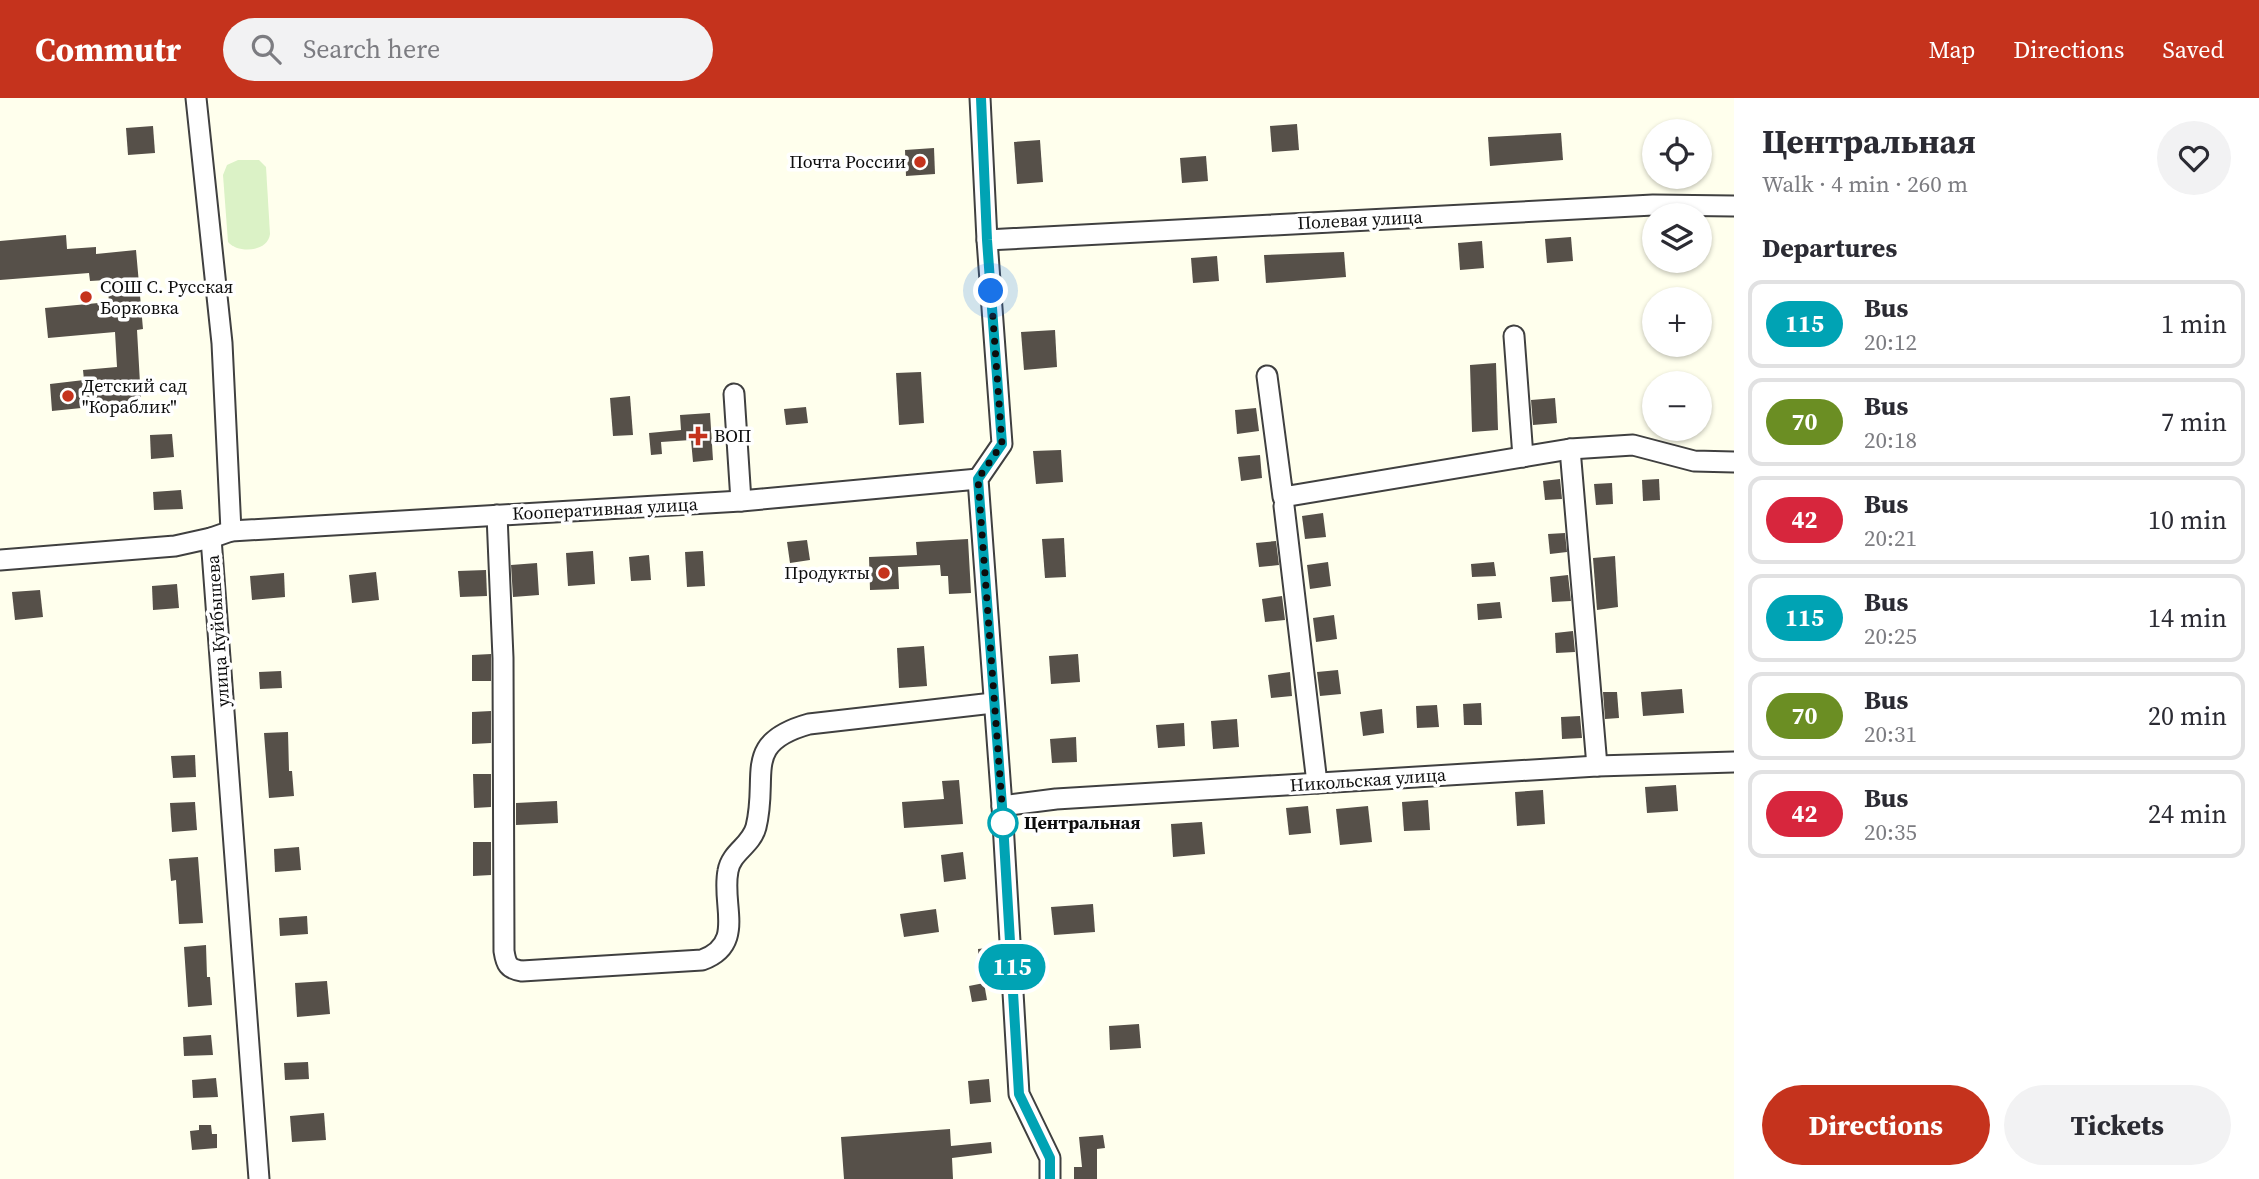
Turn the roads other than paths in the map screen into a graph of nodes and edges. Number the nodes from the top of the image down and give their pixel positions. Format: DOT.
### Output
graph roads {
  1 [pos="196,98"];
  2 [pos="981,98"];
  3 [pos="1734,206"];
  4 [pos="987,240"];
  5 [pos="1514,336"];
  6 [pos="1267,376"];
  7 [pos="734,394"];
  8 [pos="1570,449"];
  9 [pos="1523,457"];
  10 [pos="1734,462"];
  11 [pos="978,479"];
  12 [pos="741,501"];
  13 [pos="1284,506"];
  14 [pos="497,515"];
  15 [pos="231,531"];
  16 [pos="211,538"];
  17 [pos="0,561"];
  18 [pos="993,703"];
  19 [pos="1734,762"];
  20 [pos="1597,766"];
  21 [pos="1317,783"];
  22 [pos="1002,806"];
  23 [pos="259,1179"];
  24 [pos="1050,1179"];
  1 -- 15 [label="street, улица Куйбышева"];
  2 -- 4 [label="street"];
  3 -- 4 [label="street, Полевая улица"];
  4 -- 11 [label="street"];
  5 -- 9 [label="street"];
  6 -- 9 [label="street"];
  7 -- 12 [label="street"];
  8 -- 9 [label="street"];
  8 -- 10 [label="street"];
  8 -- 20 [label="street"];
  11 -- 12 [label="street, Кооперативная улица"];
  11 -- 18 [label="street"];
  12 -- 14 [label="street, Кооперативная улица"];
  13 -- 21 [label="street"];
  14 -- 15 [label="street, Кооперативная улица"];
  14 -- 18 [label="street"];
  15 -- 16 [label="street, улица Куйбышева"];
  16 -- 17 [label="street"];
  16 -- 23 [label="street, улица Куйбышева"];
  18 -- 22 [label="street"];
  19 -- 20 [label="street, Никольская улица"];
  20 -- 21 [label="street, Никольская улица"];
  21 -- 22 [label="street, Никольская улица"];
  22 -- 24 [label="street"];
}
